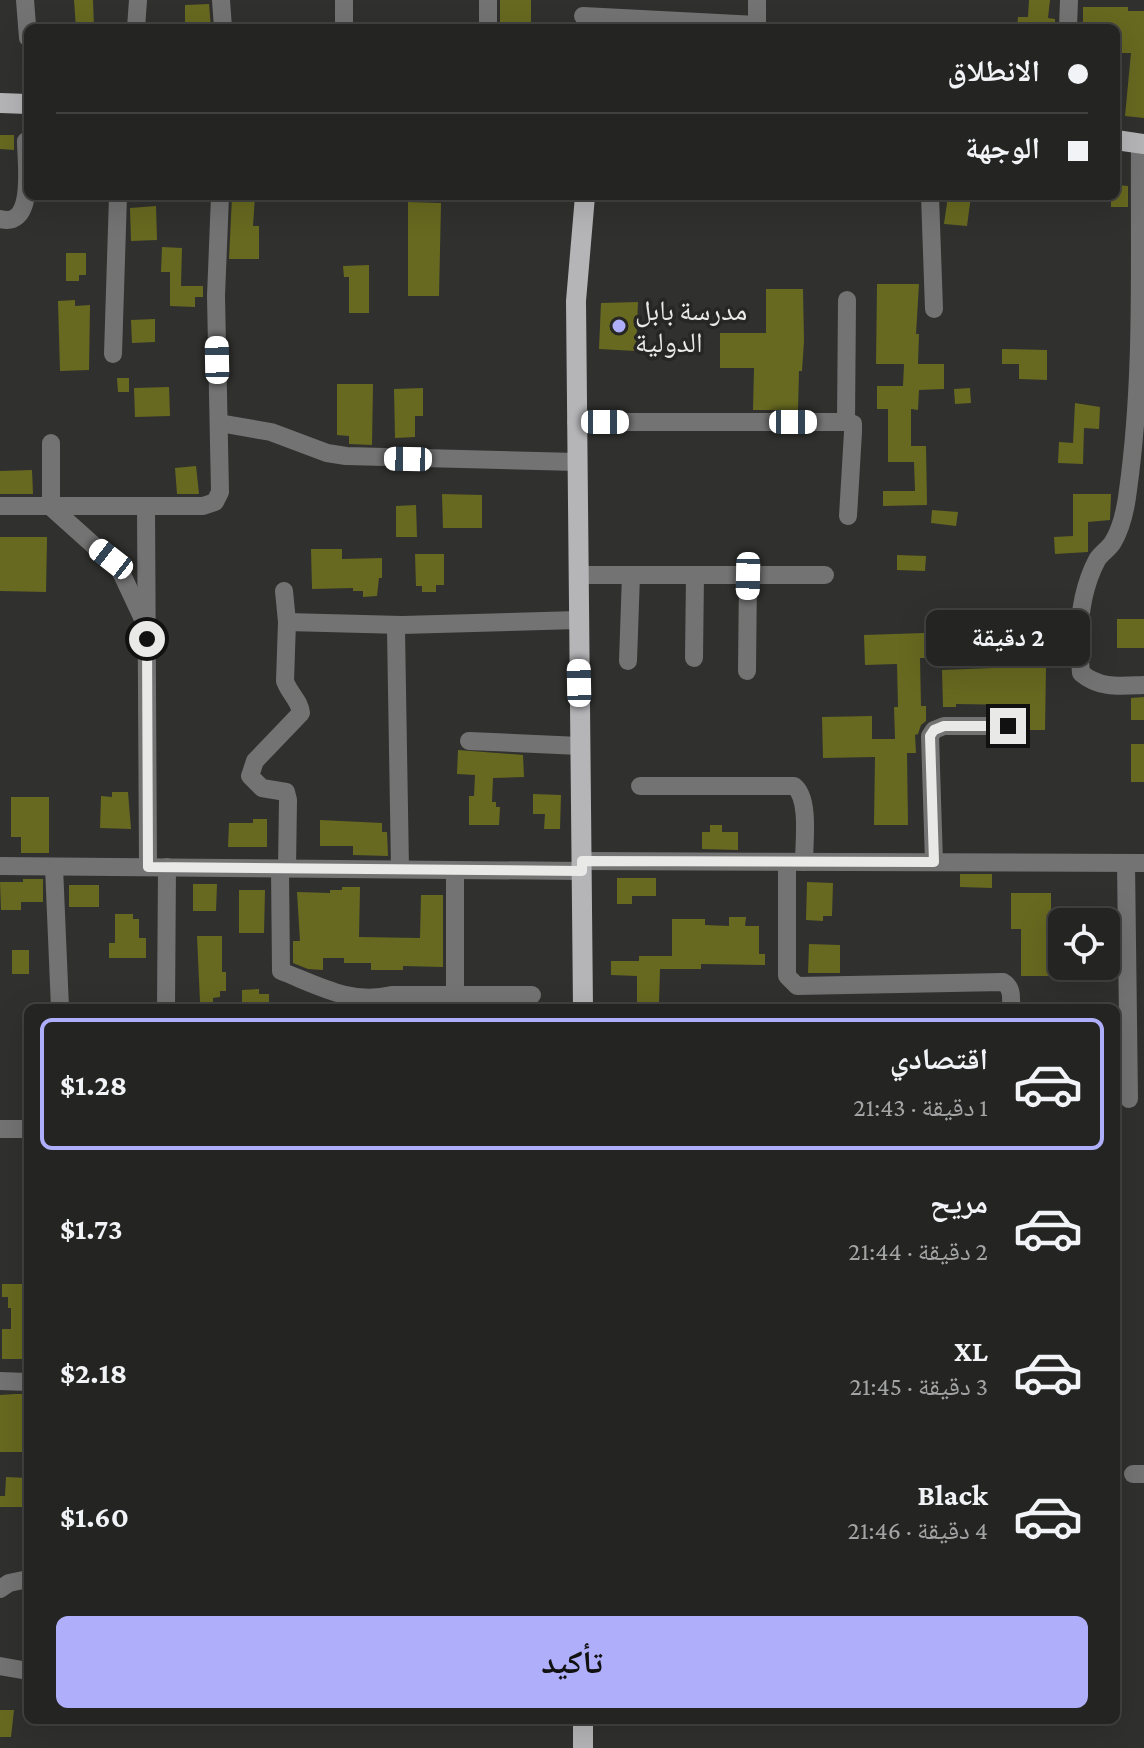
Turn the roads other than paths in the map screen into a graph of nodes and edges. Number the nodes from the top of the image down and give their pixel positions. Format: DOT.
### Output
graph roads {
  1 [pos="25,0"];
  2 [pos="138,0"];
  3 [pos="221,0"];
  4 [pos="344,0"];
  5 [pos="488,0"];
  6 [pos="757,0"];
  7 [pos="1069,0"];
  8 [pos="583,16"];
  9 [pos="27,24"];
  10 [pos="136,24"];
  11 [pos="223,24"];
  12 [pos="344,24"];
  13 [pos="488,24"];
  14 [pos="722,24"];
  15 [pos="757,24"];
  16 [pos="1068,24"];
  17 [pos="0,103"];
  18 [pos="24,104"];
  19 [pos="1120,141"];
  20 [pos="1142,144"];
  21 [pos="25,200"];
  22 [pos="118,200"];
  23 [pos="220,200"];
  24 [pos="585,200"];
  25 [pos="930,200"];
  26 [pos="0,219"];
  27 [pos="847,300"];
  28 [pos="934,309"];
  29 [pos="113,354"];
  30 [pos="576,422"];
  31 [pos="846,422"];
  32 [pos="219,423"];
  33 [pos="51,443"];
  34 [pos="577,462"];
  35 [pos="1136,498"];
  36 [pos="0,506"];
  37 [pos="146,506"];
  38 [pos="51,507"];
  39 [pos="848,516"];
  40 [pos="579,575"];
  41 [pos="631,575"];
  42 [pos="825,575"];
  43 [pos="695,576"];
  44 [pos="748,576"];
  45 [pos="284,591"];
  46 [pos="578,620"];
  47 [pos="287,622"];
  48 [pos="402,625"];
  49 [pos="147,639"];
  50 [pos="694,658"];
  51 [pos="628,661"];
  52 [pos="747,671"];
  53 [pos="1144,685"];
  54 [pos="1008,726"];
  55 [pos="469,741"];
  56 [pos="580,746"];
  57 [pos="640,786"];
  58 [pos="795,862"];
  59 [pos="934,862"];
  60 [pos="1135,863"];
  61 [pos="0,866"];
  62 [pos="582,866"];
  63 [pos="54,867"];
  64 [pos="148,867"];
  65 [pos="167,867"];
  66 [pos="283,868"];
  67 [pos="400,869"];
  68 [pos="455,871"];
  69 [pos="455,995"];
  70 [pos="532,995"];
  71 [pos="60,1004"];
  72 [pos="166,1004"];
  73 [pos="370,1004"];
  74 [pos="583,1004"];
  75 [pos="1011,1004"];
  76 [pos="1129,1099"];
  77 [pos="0,1129"];
  78 [pos="24,1129"];
  79 [pos="0,1381"];
  80 [pos="24,1382"];
  81 [pos="24,1580"];
  82 [pos="0,1589"];
  83 [pos="0,1666"];
  84 [pos="24,1670"];
  85 [pos="583,1724"];
  86 [pos="583,1748"];
  1 -- 9 [label="street"];
  2 -- 10 [label="street"];
  3 -- 11 [label="street"];
  4 -- 12 [label="street"];
  5 -- 13 [label="street"];
  6 -- 15 [label="street"];
  7 -- 16 [label="street"];
  8 -- 14 [label="street"];
  17 -- 18 [label="main road"];
  19 -- 20 [label="main road"];
  20 -- 35 [label="street"];
  21 -- 26 [label="street"];
  22 -- 29 [label="street"];
  23 -- 32 [label="street"];
  24 -- 30 [label="main road"];
  25 -- 28 [label="street"];
  27 -- 31 [label="street"];
  30 -- 31 [label="street"];
  30 -- 34 [label="main road"];
  31 -- 39 [label="street"];
  32 -- 34 [label="street"];
  32 -- 37 [label="street"];
  33 -- 38 [label="street"];
  34 -- 40 [label="main road"];
  35 -- 53 [label="street"];
  36 -- 38 [label="street"];
  37 -- 38 [label="street"];
  37 -- 49 [label="street"];
  38 -- 49 [label="street"];
  40 -- 41 [label="street"];
  40 -- 46 [label="main road"];
  41 -- 43 [label="street"];
  41 -- 51 [label="street"];
  42 -- 44 [label="street"];
  43 -- 44 [label="street"];
  43 -- 50 [label="street"];
  44 -- 52 [label="street"];
  45 -- 47 [label="street"];
  46 -- 48 [label="street"];
  46 -- 56 [label="main road"];
  47 -- 48 [label="street"];
  47 -- 66 [label="street"];
  48 -- 67 [label="street"];
  49 -- 64 [label="street"];
  54 -- 59 [label="street"];
  55 -- 56 [label="street"];
  56 -- 62 [label="main road"];
  57 -- 58 [label="street"];
  58 -- 59 [label="street"];
  58 -- 62 [label="street"];
  58 -- 75 [label="street"];
  59 -- 60 [label="street"];
  60 -- 76 [label="street"];
  61 -- 63 [label="street"];
  62 -- 68 [label="street"];
  62 -- 74 [label="main road"];
  63 -- 64 [label="street"];
  63 -- 71 [label="street"];
  64 -- 65 [label="street"];
  65 -- 66 [label="street"];
  65 -- 72 [label="street"];
  66 -- 67 [label="street"];
  66 -- 73 [label="street"];
  67 -- 68 [label="street"];
  68 -- 69 [label="street"];
  69 -- 70 [label="street"];
  69 -- 73 [label="street"];
  77 -- 78 [label="street"];
  79 -- 80 [label="street"];
  81 -- 82 [label="street"];
  83 -- 84 [label="street"];
  85 -- 86 [label="main road"];
}
